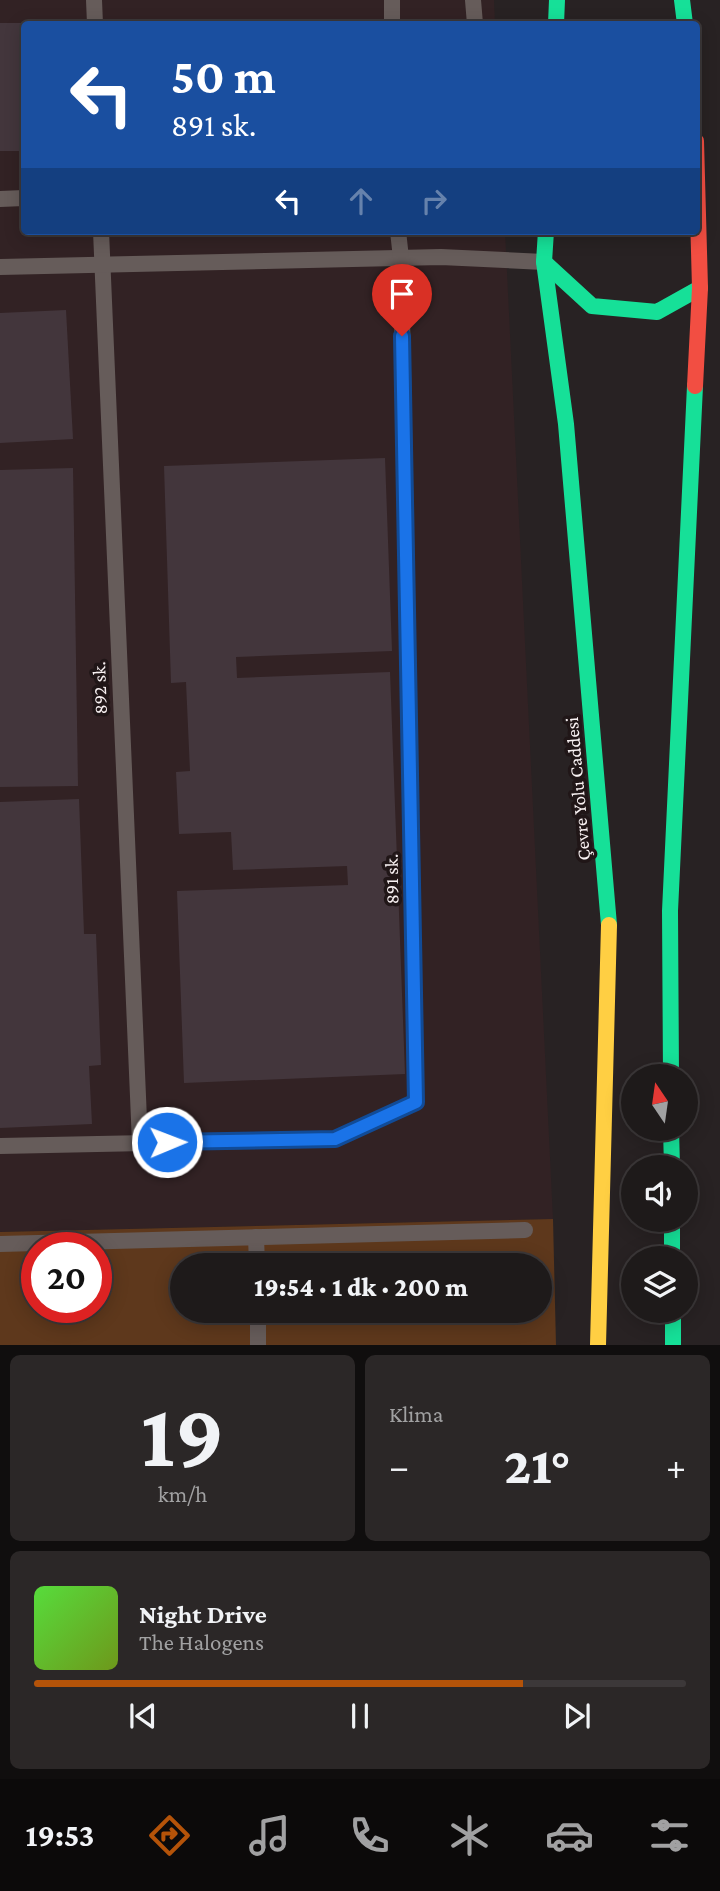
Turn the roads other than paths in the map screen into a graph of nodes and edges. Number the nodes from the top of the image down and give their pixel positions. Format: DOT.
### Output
graph roads {
  1 [pos="94,0"];
  2 [pos="392,0"];
  3 [pos="473,0"];
  4 [pos="557,0"];
  5 [pos="682,0"];
  6 [pos="95,21"];
  7 [pos="392,21"];
  8 [pos="475,21"];
  9 [pos="556,21"];
  10 [pos="685,21"];
  11 [pos="21,198"];
  12 [pos="0,199"];
  13 [pos="101,235"];
  14 [pos="398,235"];
  15 [pos="546,235"];
  16 [pos="699,235"];
  17 [pos="401,258"];
  18 [pos="544,262"];
  19 [pos="102,265"];
  20 [pos="0,268"];
  21 [pos="700,288"];
  22 [pos="671,1064"];
  23 [pos="139,1143"];
  24 [pos="0,1146"];
  25 [pos="525,1230"];
  26 [pos="256,1237"];
  27 [pos="0,1244"];
  28 [pos="257,1253"];
  29 [pos="258,1323"];
  30 [pos="673,1323"];
  31 [pos="258,1345"];
  32 [pos="598,1345"];
  33 [pos="673,1345"];
  1 -- 6 [label="lane"];
  2 -- 7 [label="lane"];
  3 -- 8 [label="lane"];
  4 -- 9 [label="highway"];
  5 -- 10 [label="highway"];
  11 -- 12 [label="lane"];
  13 -- 19 [label="lane, 892 sk."];
  14 -- 17 [label="lane, 891 sk."];
  15 -- 18 [label="highway, Çevre Yolu Caddesi"];
  16 -- 21 [label="highway"];
  17 -- 18 [label="lane"];
  17 -- 19 [label="lane"];
  17 -- 23 [label="lane, 891 sk."];
  18 -- 21 [label="highway"];
  18 -- 32 [label="highway, Çevre Yolu Caddesi"];
  19 -- 20 [label="lane"];
  19 -- 23 [label="lane, 892 sk."];
  21 -- 22 [label="highway"];
  23 -- 24 [label="lane, 891 sk."];
  25 -- 26 [label="lane"];
  26 -- 27 [label="lane"];
  26 -- 28 [label="lane"];
  29 -- 31 [label="lane"];
  30 -- 33 [label="highway"];
}
